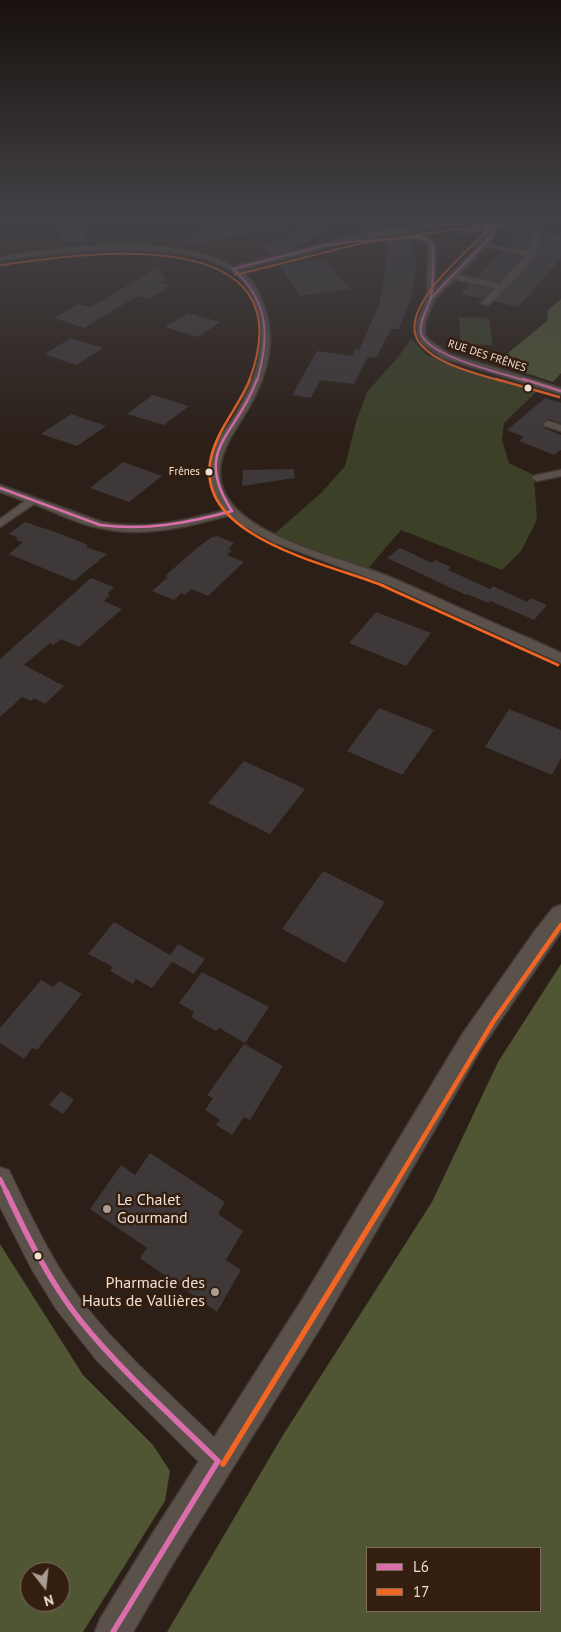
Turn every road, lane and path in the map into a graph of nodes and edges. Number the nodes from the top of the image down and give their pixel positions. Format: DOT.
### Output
graph roads {
  1 [pos="256,296"];
  2 [pos="491,296"];
  3 [pos="431,298"];
  4 [pos="485,303"];
  5 [pos="561,391"];
  6 [pos="548,424"];
  7 [pos="561,428"];
  8 [pos="561,473"];
  9 [pos="537,478"];
  10 [pos="0,488"];
  11 [pos="33,500"];
  12 [pos="232,511"];
  13 [pos="0,524"];
  14 [pos="561,659"];
  15 [pos="561,915"];
  16 [pos="0,1179"];
  17 [pos="218,1460"];
  18 [pos="113,1632"];
  1 -- 12 [label="street"];
  2 -- 4 [label="street"];
  3 -- 5 [label="street, RUE DES FRÊNES"];
  6 -- 7 [label="street"];
  8 -- 9 [label="street"];
  10 -- 11 [label="street"];
  11 -- 12 [label="street"];
  11 -- 13 [label="street"];
  12 -- 14 [label="street"];
  15 -- 17 [label="main road"];
  16 -- 17 [label="street"];
  17 -- 18 [label="main road"];
}
